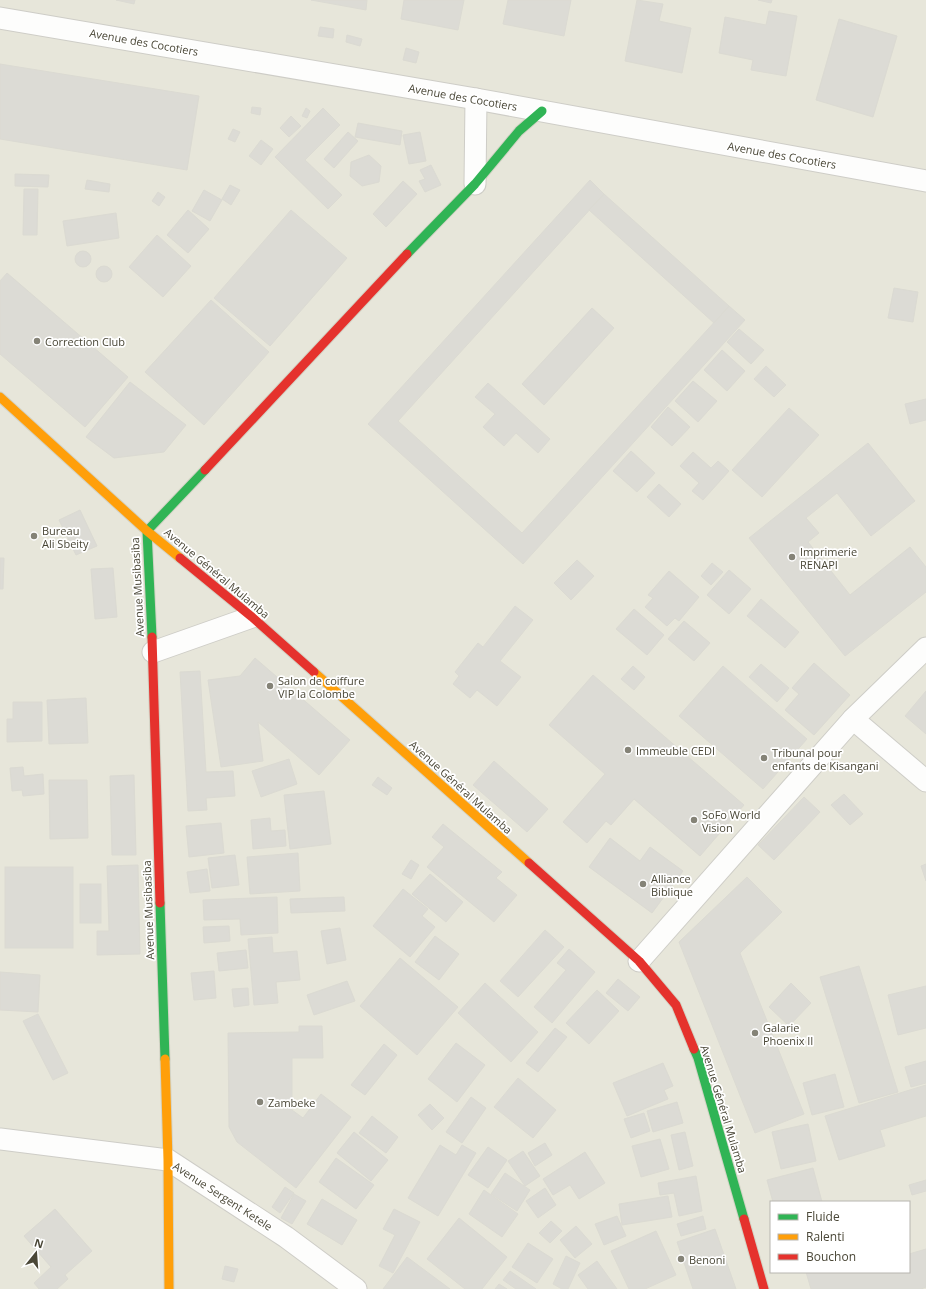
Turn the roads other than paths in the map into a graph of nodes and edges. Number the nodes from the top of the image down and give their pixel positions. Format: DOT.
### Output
graph roads {
  1 [pos="0,18"];
  2 [pos="476,99"];
  3 [pos="542,111"];
  4 [pos="926,181"];
  5 [pos="475,184"];
  6 [pos="0,397"];
  7 [pos="147,531"];
  8 [pos="252,618"];
  9 [pos="926,648"];
  10 [pos="152,652"];
  11 [pos="853,719"];
  12 [pos="926,781"];
  13 [pos="639,961"];
  14 [pos="0,1139"];
  15 [pos="168,1160"];
  16 [pos="169,1289"];
  17 [pos="356,1289"];
  18 [pos="764,1289"];
  1 -- 2 [label="street, Avenue des Cocotiers"];
  2 -- 3 [label="street, Avenue des Cocotiers"];
  2 -- 5 [label="street"];
  3 -- 4 [label="street, Avenue des Cocotiers"];
  3 -- 5 [label="street"];
  5 -- 7 [label="street"];
  6 -- 7 [label="street, Avenue Général Mulamba"];
  7 -- 8 [label="street, Avenue Général Mulamba"];
  7 -- 10 [label="street, Avenue Musibasiba"];
  8 -- 10 [label="street"];
  8 -- 13 [label="street, Avenue Général Mulamba"];
  9 -- 11 [label="street"];
  10 -- 15 [label="street, Avenue Musibasiba"];
  11 -- 12 [label="street"];
  11 -- 13 [label="street"];
  13 -- 18 [label="street, Avenue Général Mulamba"];
  14 -- 15 [label="street, Avenue Sergent Ketele"];
  15 -- 16 [label="street, Avenue Musibasiba"];
  15 -- 17 [label="street, Avenue Sergent Ketele"];
}
